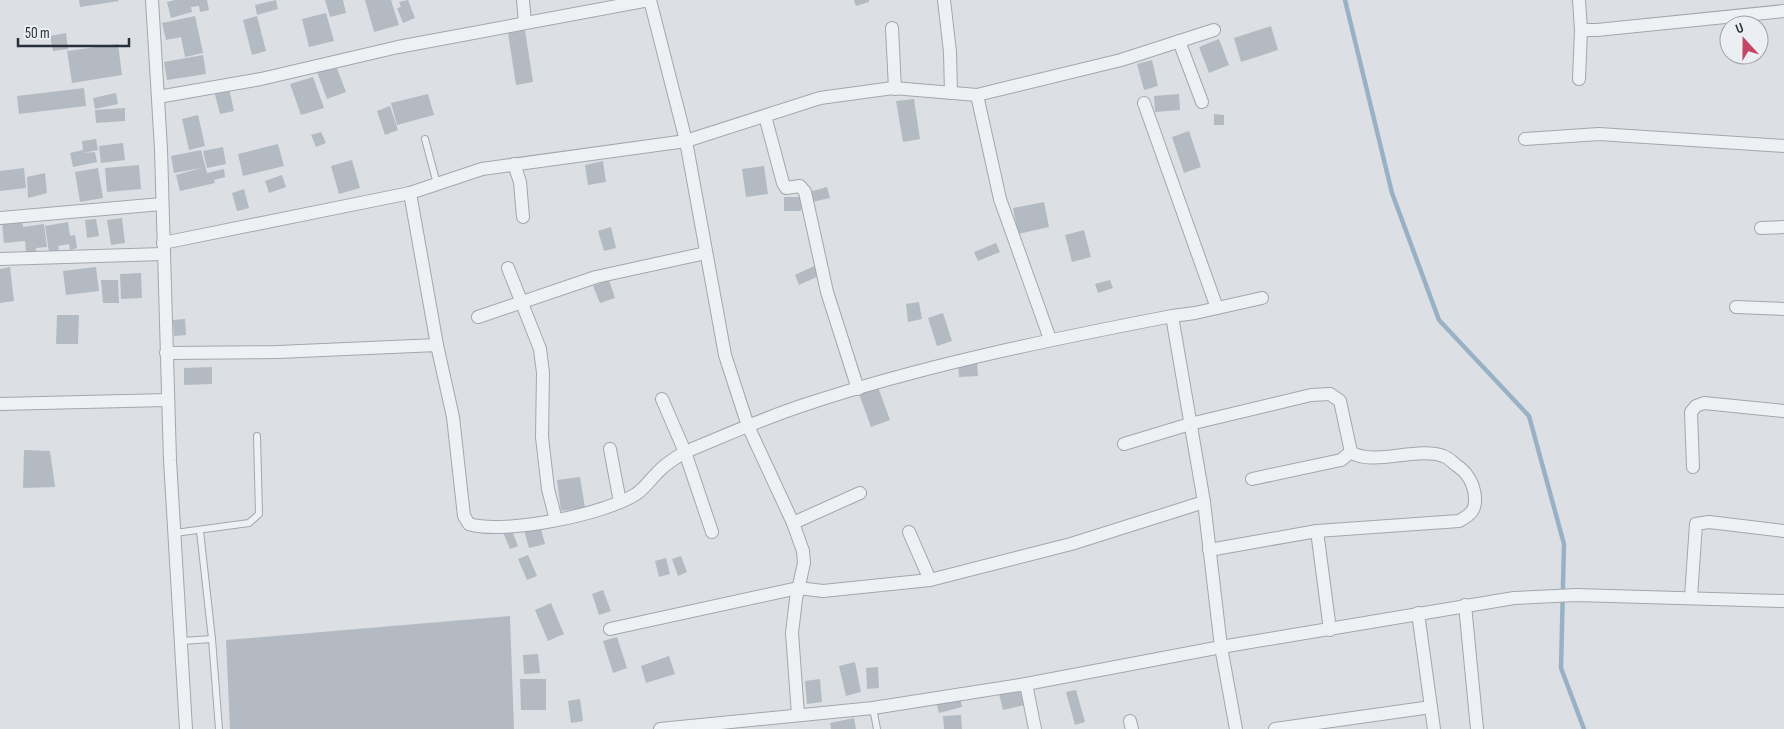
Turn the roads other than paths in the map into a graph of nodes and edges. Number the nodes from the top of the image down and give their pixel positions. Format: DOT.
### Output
graph roads {
  1 [pos="152,0"];
  2 [pos="523,0"];
  3 [pos="649,0"];
  4 [pos="944,0"];
  5 [pos="1579,0"];
  6 [pos="1784,11"];
  7 [pos="525,23"];
  8 [pos="892,28"];
  9 [pos="1214,30"];
  10 [pos="1581,30"];
  11 [pos="1179,41"];
  12 [pos="1579,79"];
  13 [pos="895,89"];
  14 [pos="951,93"];
  15 [pos="977,96"];
  16 [pos="158,97"];
  17 [pos="1202,102"];
  18 [pos="1144,103"];
  19 [pos="766,116"];
  20 [pos="425,139"];
  21 [pos="1525,139"];
  22 [pos="686,141"];
  23 [pos="1784,146"];
  24 [pos="514,164"];
  25 [pos="437,184"];
  26 [pos="410,193"];
  27 [pos="162,204"];
  28 [pos="523,217"];
  29 [pos="0,218"];
  30 [pos="1784,227"];
  31 [pos="1761,228"];
  32 [pos="163,249"];
  33 [pos="706,253"];
  34 [pos="0,259"];
  35 [pos="508,268"];
  36 [pos="1262,298"];
  37 [pos="522,302"];
  38 [pos="1736,307"];
  39 [pos="1217,308"];
  40 [pos="1784,309"];
  41 [pos="1172,316"];
  42 [pos="478,317"];
  43 [pos="1050,340"];
  44 [pos="437,345"];
  45 [pos="166,353"];
  46 [pos="858,389"];
  47 [pos="662,399"];
  48 [pos="167,400"];
  49 [pos="0,404"];
  50 [pos="1784,411"];
  51 [pos="1190,424"];
  52 [pos="748,426"];
  53 [pos="258,436"];
  54 [pos="1124,444"];
  55 [pos="610,449"];
  56 [pos="685,452"];
  57 [pos="1351,452"];
  58 [pos="1693,467"];
  59 [pos="1252,479"];
  60 [pos="860,493"];
  61 [pos="620,502"];
  62 [pos="1204,502"];
  63 [pos="556,520"];
  64 [pos="793,523"];
  65 [pos="200,531"];
  66 [pos="1317,531"];
  67 [pos="1784,531"];
  68 [pos="712,532"];
  69 [pos="909,532"];
  70 [pos="175,533"];
  71 [pos="1209,550"];
  72 [pos="930,580"];
  73 [pos="798,588"];
  74 [pos="1691,597"];
  75 [pos="1784,601"];
  76 [pos="1465,605"];
  77 [pos="1418,613"];
  78 [pos="610,628"];
  79 [pos="1330,630"];
  80 [pos="212,639"];
  81 [pos="182,641"];
  82 [pos="1222,647"];
  83 [pos="1026,684"];
  84 [pos="1431,707"];
  85 [pos="873,708"];
  86 [pos="798,715"];
  87 [pos="186,729"];
  88 [pos="219,729"];
  89 [pos="660,729"];
  90 [pos="876,729"];
  91 [pos="1035,729"];
  92 [pos="1236,729"];
  93 [pos="1275,729"];
  94 [pos="1434,729"];
  95 [pos="1477,729"];
  1 -- 16 [label="street"];
  2 -- 7 [label="street"];
  3 -- 7 [label="street"];
  3 -- 22 [label="street"];
  4 -- 14 [label="street"];
  5 -- 10 [label="street"];
  6 -- 10 [label="street"];
  7 -- 16 [label="street"];
  8 -- 13 [label="street"];
  9 -- 11 [label="street"];
  10 -- 12 [label="street"];
  11 -- 15 [label="street"];
  11 -- 17 [label="street"];
  13 -- 14 [label="street"];
  13 -- 19 [label="street"];
  14 -- 15 [label="street"];
  15 -- 43 [label="street"];
  16 -- 27 [label="street"];
  18 -- 39 [label="street"];
  19 -- 22 [label="street"];
  19 -- 46 [label="street"];
  20 -- 25 [label="lane"];
  21 -- 23 [label="street"];
  22 -- 24 [label="street"];
  22 -- 33 [label="street"];
  24 -- 25 [label="street"];
  24 -- 28 [label="street"];
  25 -- 26 [label="street"];
  26 -- 32 [label="street"];
  26 -- 44 [label="street"];
  27 -- 29 [label="street"];
  27 -- 32 [label="street"];
  30 -- 31 [label="street"];
  32 -- 34 [label="street"];
  32 -- 45 [label="street"];
  33 -- 37 [label="street"];
  33 -- 52 [label="street"];
  35 -- 37 [label="street"];
  36 -- 39 [label="street"];
  37 -- 42 [label="street"];
  37 -- 63 [label="street"];
  38 -- 40 [label="street"];
  39 -- 41 [label="street"];
  41 -- 43 [label="street"];
  41 -- 51 [label="street"];
  43 -- 46 [label="street"];
  44 -- 45 [label="street"];
  44 -- 63 [label="street"];
  45 -- 48 [label="street"];
  46 -- 52 [label="street"];
  47 -- 56 [label="street"];
  48 -- 49 [label="street"];
  48 -- 70 [label="street"];
  50 -- 58 [label="street"];
  51 -- 54 [label="street"];
  51 -- 57 [label="street"];
  51 -- 62 [label="street"];
  52 -- 56 [label="street"];
  52 -- 64 [label="street"];
  53 -- 65 [label="lane"];
  55 -- 61 [label="street"];
  56 -- 61 [label="street"];
  56 -- 68 [label="street"];
  57 -- 59 [label="street"];
  57 -- 66 [label="street"];
  60 -- 64 [label="street"];
  61 -- 63 [label="street"];
  62 -- 71 [label="street"];
  62 -- 72 [label="street"];
  64 -- 73 [label="street"];
  65 -- 70 [label="lane"];
  65 -- 80 [label="lane"];
  66 -- 71 [label="street"];
  66 -- 79 [label="street"];
  67 -- 74 [label="street"];
  69 -- 72 [label="street"];
  70 -- 81 [label="street"];
  71 -- 82 [label="street"];
  72 -- 73 [label="street"];
  73 -- 78 [label="street"];
  73 -- 86 [label="street"];
  74 -- 75 [label="street"];
  74 -- 76 [label="street"];
  76 -- 77 [label="street"];
  76 -- 95 [label="street"];
  77 -- 79 [label="street"];
  77 -- 84 [label="street"];
  79 -- 82 [label="street"];
  80 -- 81 [label="lane"];
  80 -- 88 [label="lane"];
  81 -- 87 [label="street"];
  82 -- 83 [label="street"];
  82 -- 92 [label="street"];
  83 -- 85 [label="street"];
  83 -- 91 [label="street"];
  84 -- 93 [label="street"];
  84 -- 94 [label="street"];
  85 -- 86 [label="street"];
  85 -- 90 [label="lane"];
  86 -- 89 [label="street"];
}
